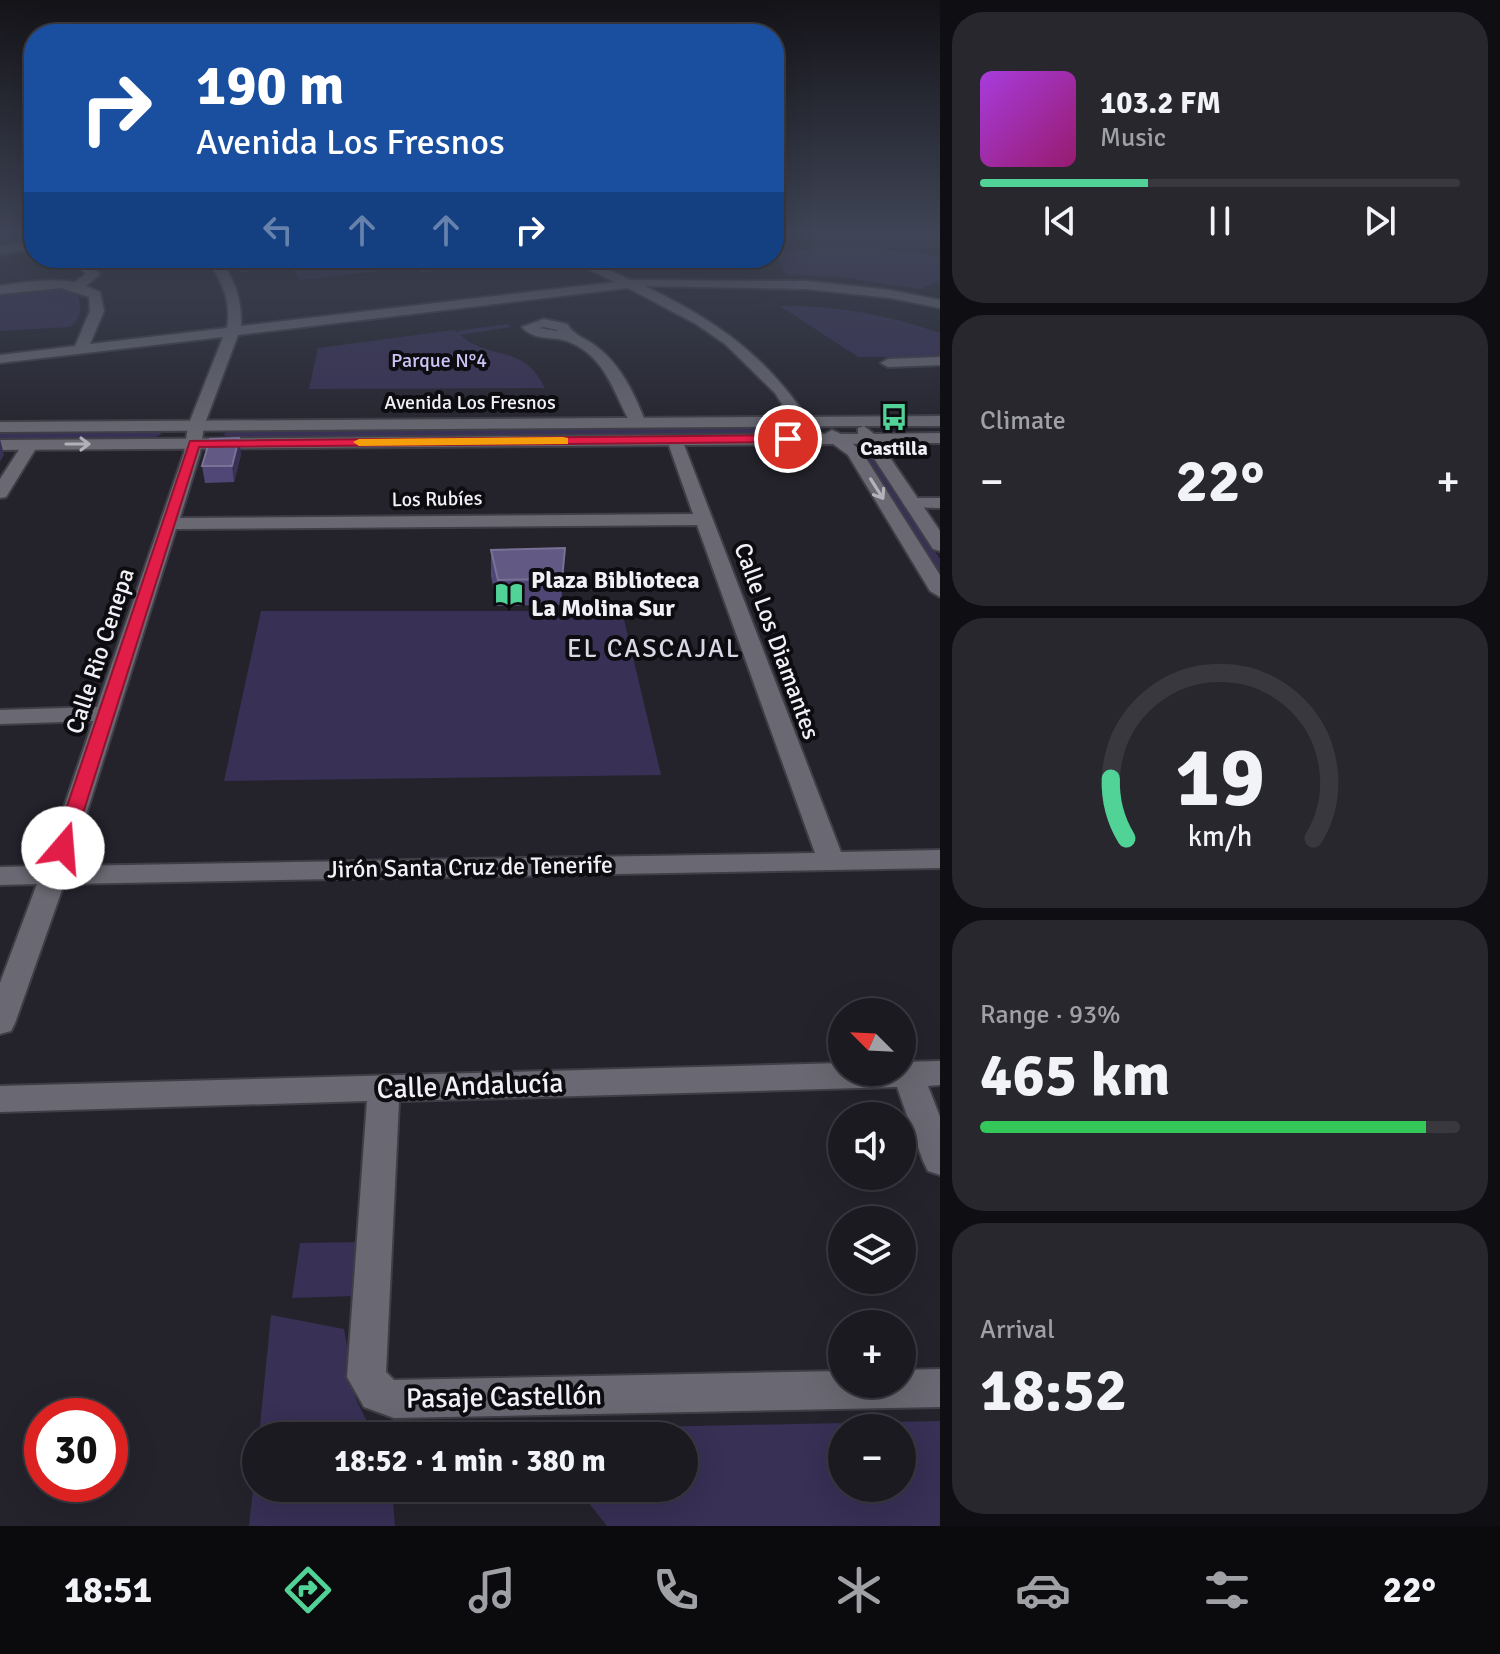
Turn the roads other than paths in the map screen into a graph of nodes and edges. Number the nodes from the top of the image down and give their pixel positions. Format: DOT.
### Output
graph roads {
  1 [pos="96,306"];
  2 [pos="233,306"];
  3 [pos="435,306"];
  4 [pos="675,306"];
  5 [pos="231,331"];
  6 [pos="566,335"];
  7 [pos="80,350"];
  8 [pos="0,359"];
  9 [pos="940,361"];
  10 [pos="888,363"];
  11 [pos="801,421"];
  12 [pos="940,421"];
  13 [pos="638,423"];
  14 [pos="0,427"];
  15 [pos="839,430"];
  16 [pos="195,434"];
  17 [pos="871,438"];
  18 [pos="940,438"];
  19 [pos="675,440"];
  20 [pos="0,445"];
  21 [pos="30,445"];
  22 [pos="0,493"];
  23 [pos="912,503"];
  24 [pos="940,503"];
  25 [pos="705,519"];
  26 [pos="169,524"];
  27 [pos="940,545"];
  28 [pos="940,591"];
  29 [pos="107,714"];
  30 [pos="0,717"];
  31 [pos="940,859"];
  32 [pos="831,861"];
  33 [pos="54,875"];
  34 [pos="0,876"];
  35 [pos="0,1023"];
  36 [pos="924,1074"];
  37 [pos="384,1089"];
  38 [pos="0,1099"];
  39 [pos="940,1161"];
  40 [pos="940,1388"];
  1 -- 7 [label="street"];
  2 -- 5 [label="street, Calle Rio Cenepa"];
  3 -- 5 [label="street"];
  4 -- 11 [label="street"];
  5 -- 7 [label="street"];
  5 -- 16 [label="street, Calle Rio Cenepa"];
  6 -- 13 [label="street"];
  7 -- 8 [label="street"];
  9 -- 10 [label="street"];
  11 -- 13 [label="street, Avenida Los Fresnos"];
  11 -- 15 [label="street"];
  12 -- 15 [label="street, Avenida Los Fresnos"];
  13 -- 16 [label="street, Avenida Los Fresnos"];
  14 -- 16 [label="street, Avenida Los Fresnos"];
  15 -- 17 [label="street"];
  15 -- 19 [label="street, Avenida Los Fresnos"];
  15 -- 28 [label="street, one-way"];
  16 -- 19 [label="street, Avenida Los Fresnos"];
  21 -- 16 [label="street, Avenida Los Fresnos, one-way"];
  16 -- 26 [label="street, Calle Rio Cenepa"];
  17 -- 18 [label="street"];
  17 -- 23 [label="street"];
  19 -- 25 [label="street, Calle Los Diamantes"];
  20 -- 21 [label="street, Avenida Los Fresnos"];
  21 -- 22 [label="street"];
  23 -- 24 [label="street"];
  23 -- 27 [label="street"];
  25 -- 26 [label="street, Los Rubíes"];
  25 -- 32 [label="street, Calle Los Diamantes"];
  26 -- 29 [label="street, Calle Rio Cenepa"];
  29 -- 30 [label="street"];
  29 -- 33 [label="street, Calle Rio Cenepa"];
  31 -- 32 [label="street, Jirón Santa Cruz de Tenerife"];
  32 -- 33 [label="street, Jirón Santa Cruz de Tenerife"];
  33 -- 34 [label="street, Jirón Santa Cruz de Tenerife"];
  33 -- 35 [label="street"];
  36 -- 37 [label="street, Calle Andalucía"];
  36 -- 39 [label="street"];
  37 -- 38 [label="street, Calle Andalucía"];
  37 -- 40 [label="street, Pasaje Castellón"];
}
